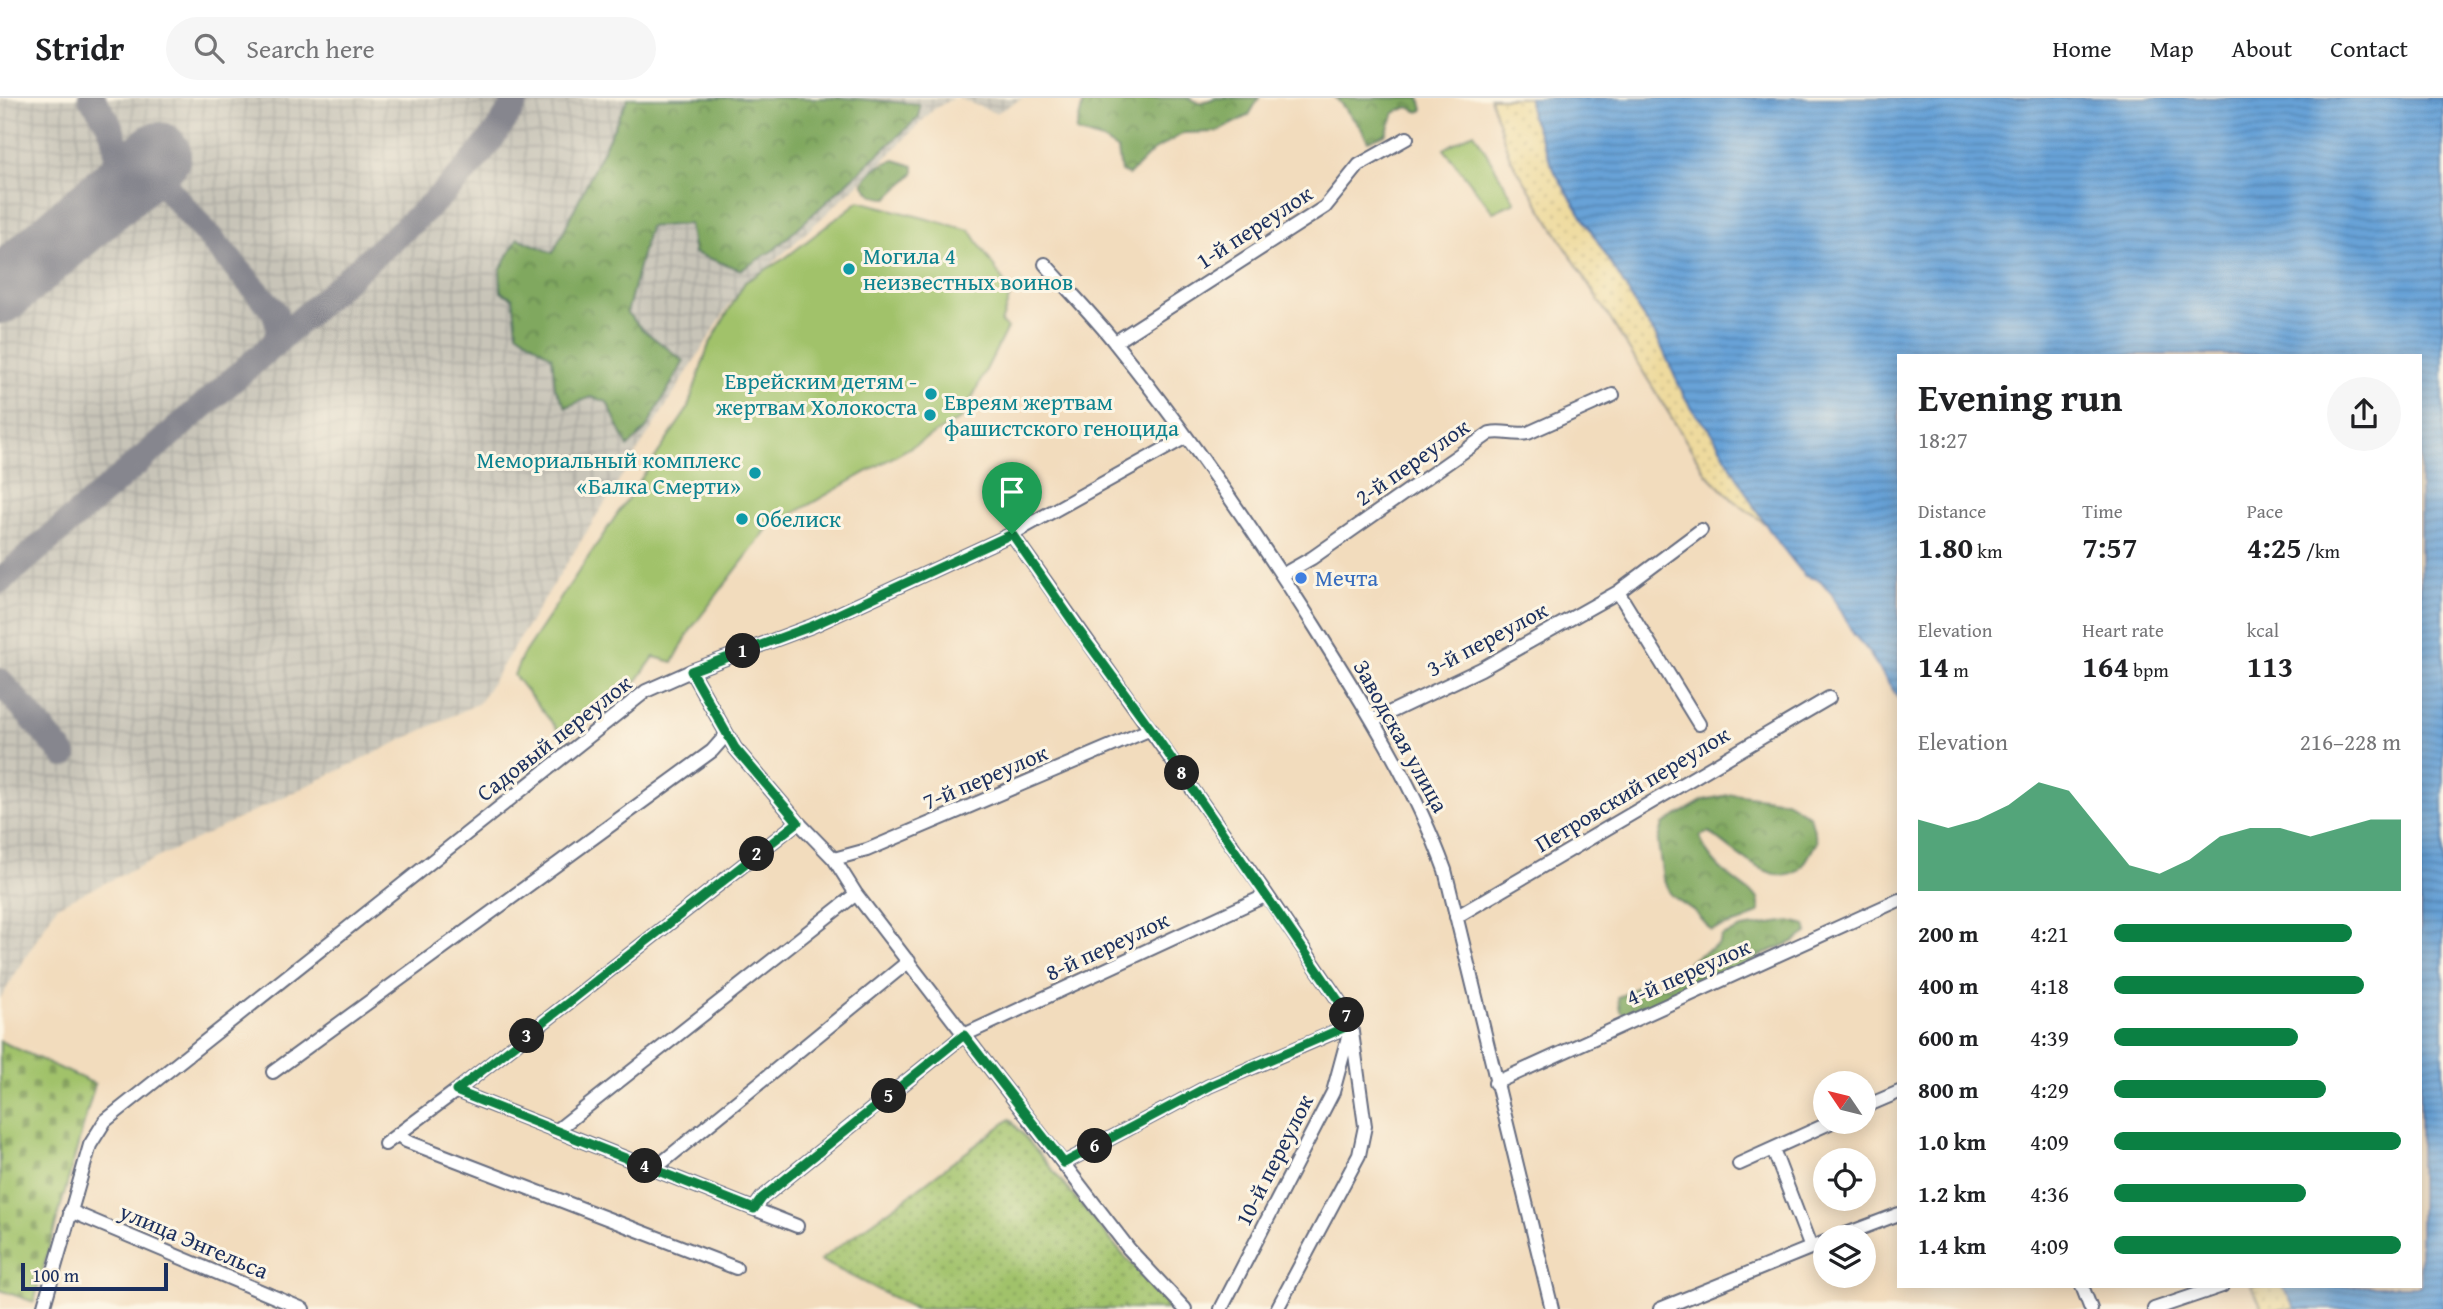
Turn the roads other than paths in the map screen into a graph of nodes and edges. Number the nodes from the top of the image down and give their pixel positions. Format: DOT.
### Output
graph roads {
  1 [pos="1407,138"];
  2 [pos="1045,264"];
  3 [pos="1115,342"];
  4 [pos="1613,395"];
  5 [pos="1185,437"];
  6 [pos="1701,530"];
  7 [pos="1012,534"];
  8 [pos="1282,575"];
  9 [pos="1618,592"];
  10 [pos="691,671"];
  11 [pos="1829,698"];
  12 [pos="1374,720"];
  13 [pos="1699,724"];
  14 [pos="1151,729"];
  15 [pos="727,734"];
  16 [pos="798,822"];
  17 [pos="834,859"];
  18 [pos="856,894"];
  19 [pos="1267,895"];
  20 [pos="1897,901"];
  21 [pos="1456,917"];
  22 [pos="909,961"];
  23 [pos="1350,1025"];
  24 [pos="964,1035"];
  25 [pos="273,1072"];
  26 [pos="1495,1083"];
  27 [pos="456,1091"];
  28 [pos="1897,1093"];
  29 [pos="1876,1103"];
  30 [pos="556,1131"];
  31 [pos="1813,1131"];
  32 [pos="398,1134"];
  33 [pos="385,1144"];
  34 [pos="1773,1149"];
  35 [pos="1064,1163"];
  36 [pos="1739,1164"];
  37 [pos="653,1170"];
  38 [pos="754,1209"];
  39 [pos="70,1211"];
  40 [pos="1897,1215"];
  41 [pos="1870,1225"];
  42 [pos="797,1226"];
  43 [pos="1811,1248"];
  44 [pos="736,1268"];
  45 [pos="2083,1288"];
  46 [pos="2216,1288"];
  47 [pos="43,1309"];
  48 [pos="303,1309"];
  49 [pos="1185,1309"];
  50 [pos="1222,1309"];
  51 [pos="1278,1309"];
  52 [pos="1552,1309"];
  53 [pos="1660,1309"];
  54 [pos="2091,1309"];
  55 [pos="2154,1309"];
  1 -- 3 [label="street, 1-й переулок"];
  2 -- 3 [label="street, Заводская улица"];
  3 -- 5 [label="street, Заводская улица"];
  4 -- 8 [label="street, 2-й переулок"];
  5 -- 7 [label="street, Садовый переулок"];
  5 -- 8 [label="street, Заводская улица"];
  6 -- 9 [label="street, 3-й переулок"];
  7 -- 10 [label="street, Садовый переулок"];
  7 -- 14 [label="street"];
  8 -- 12 [label="street, Заводская улица"];
  9 -- 12 [label="street, 3-й переулок"];
  9 -- 13 [label="street"];
  10 -- 15 [label="street"];
  10 -- 39 [label="street, Садовый переулок"];
  11 -- 21 [label="street, Петровский переулок"];
  12 -- 21 [label="street, Заводская улица"];
  14 -- 17 [label="street, 7-й переулок"];
  14 -- 19 [label="street"];
  15 -- 16 [label="street"];
  15 -- 25 [label="street"];
  16 -- 17 [label="street"];
  16 -- 27 [label="street"];
  17 -- 18 [label="street"];
  18 -- 22 [label="street"];
  18 -- 30 [label="street"];
  19 -- 23 [label="street"];
  19 -- 24 [label="street, 8-й переулок"];
  20 -- 26 [label="street, 4-й переулок"];
  21 -- 26 [label="street, Заводская улица"];
  22 -- 24 [label="street"];
  22 -- 37 [label="street"];
  23 -- 35 [label="street"];
  23 -- 50 [label="street, 10-й переулок"];
  23 -- 51 [label="street"];
  24 -- 35 [label="street"];
  24 -- 38 [label="street, 8-й переулок"];
  26 -- 52 [label="street, Заводская улица"];
  27 -- 30 [label="street"];
  27 -- 32 [label="street"];
  28 -- 29 [label="street"];
  30 -- 37 [label="street"];
  31 -- 34 [label="street"];
  32 -- 33 [label="street"];
  32 -- 44 [label="street"];
  34 -- 36 [label="street"];
  34 -- 43 [label="street"];
  35 -- 49 [label="street"];
  37 -- 38 [label="street"];
  38 -- 42 [label="street"];
  39 -- 47 [label="street, Садовый переулок"];
  39 -- 48 [label="street, улица Энгельса"];
  40 -- 41 [label="street"];
  43 -- 53 [label="street"];
  45 -- 54 [label="street"];
  46 -- 55 [label="street"];
}
